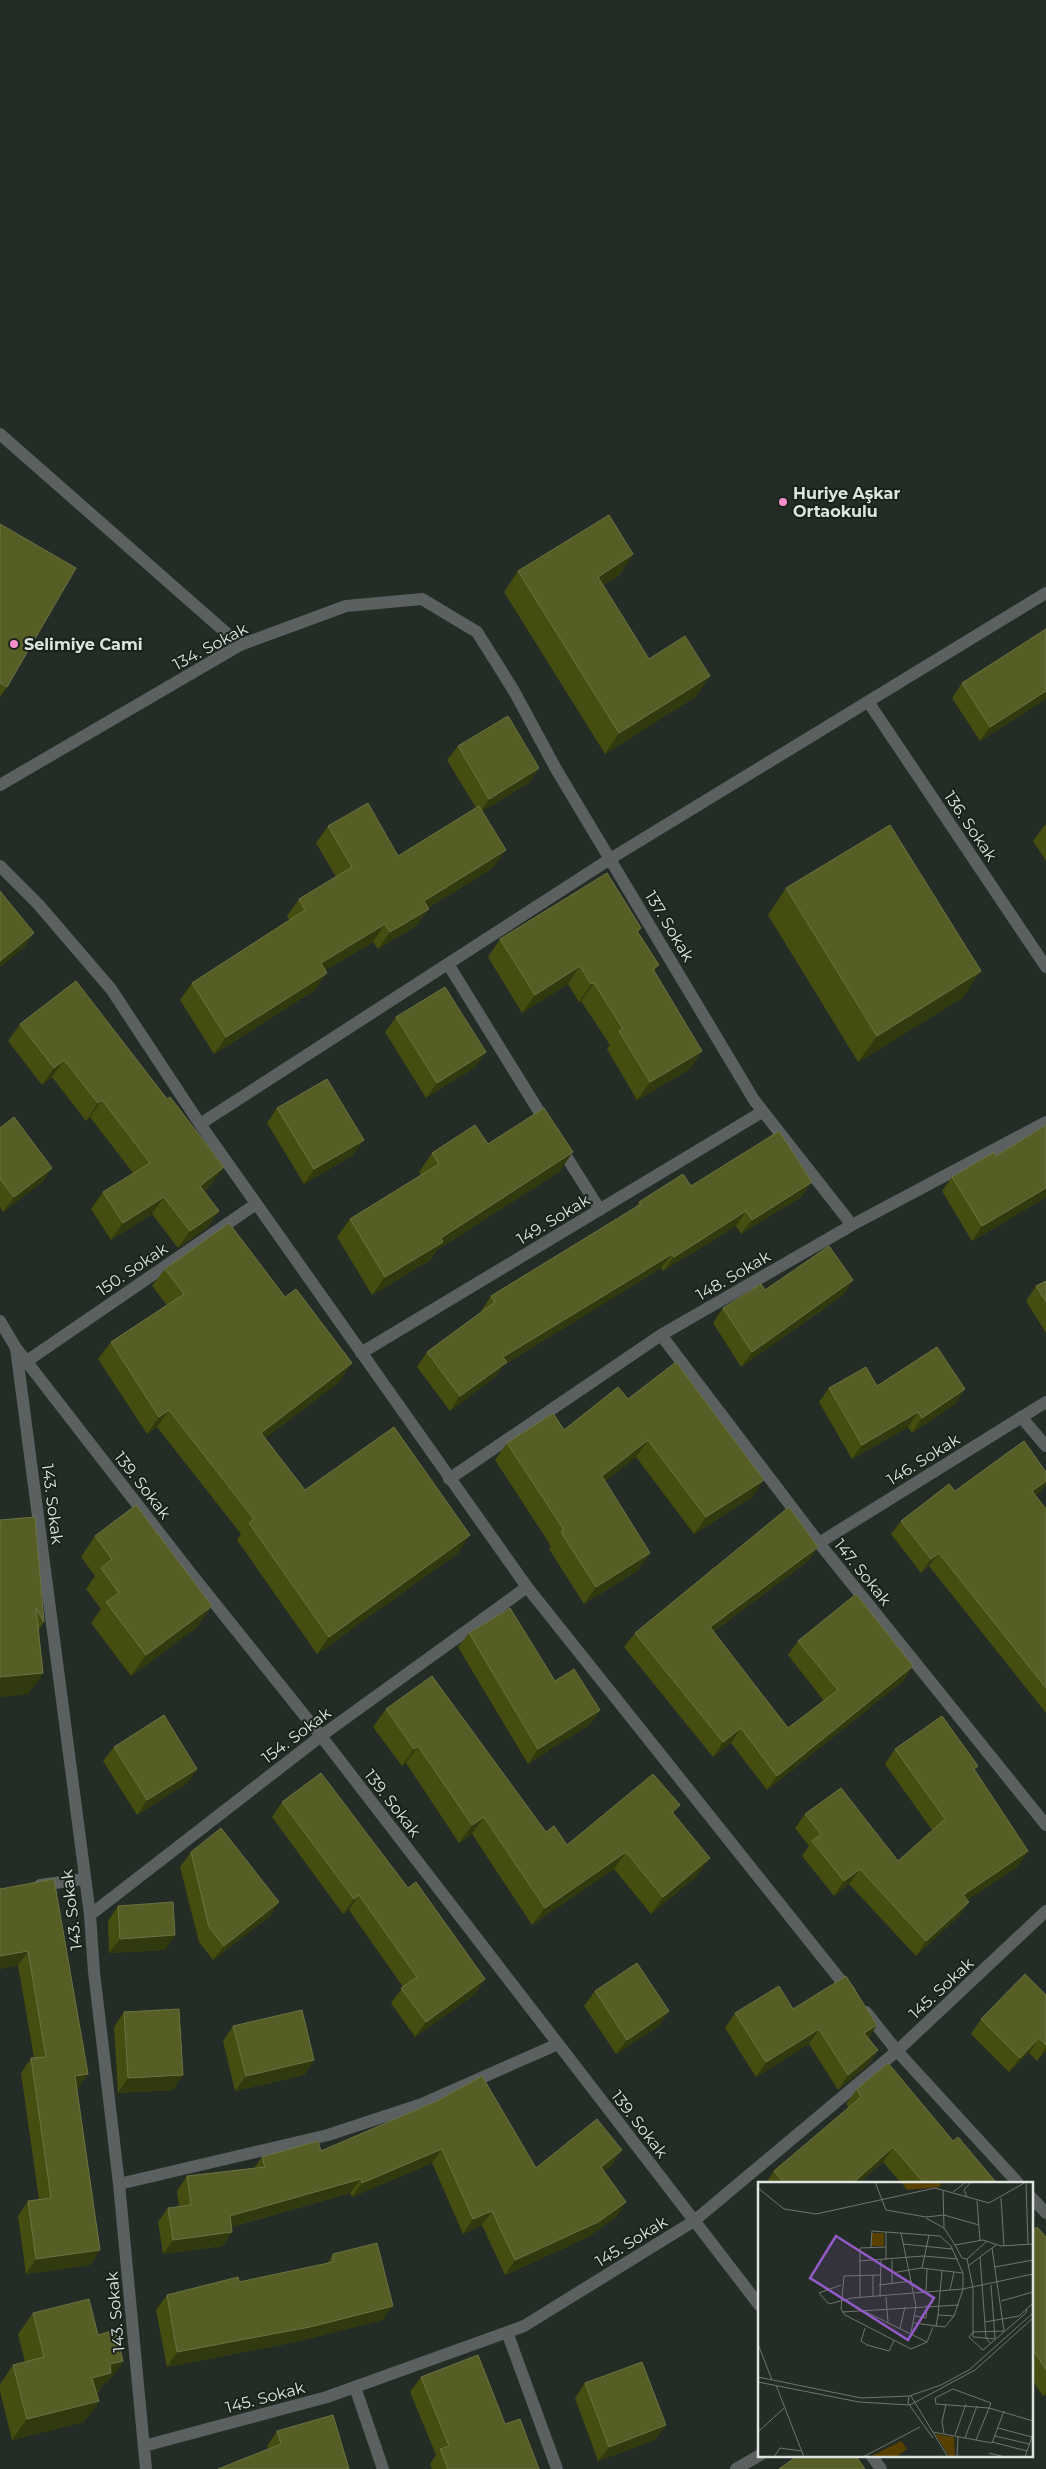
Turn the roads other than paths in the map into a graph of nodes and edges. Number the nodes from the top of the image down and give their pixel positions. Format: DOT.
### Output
graph roads {
  1 [pos="0,434"];
  2 [pos="1046,593"];
  3 [pos="477,632"];
  4 [pos="240,646"];
  5 [pos="869,703"];
  6 [pos="0,785"];
  7 [pos="610,859"];
  8 [pos="0,866"];
  9 [pos="448,964"];
  10 [pos="1046,967"];
  11 [pos="762,1112"];
  12 [pos="1046,1122"];
  13 [pos="200,1124"];
  14 [pos="256,1204"];
  15 [pos="600,1210"];
  16 [pos="852,1224"];
  17 [pos="0,1321"];
  18 [pos="661,1335"];
  19 [pos="16,1348"];
  20 [pos="361,1353"];
  21 [pos="27,1360"];
  22 [pos="1046,1402"];
  23 [pos="1021,1417"];
  24 [pos="1046,1446"];
  25 [pos="449,1479"];
  26 [pos="819,1543"];
  27 [pos="527,1588"];
  28 [pos="321,1736"];
  29 [pos="1046,1825"];
  30 [pos="84,1879"];
  31 [pos="28,1886"];
  32 [pos="1046,1911"];
  33 [pos="90,1915"];
  34 [pos="558,2044"];
  35 [pos="897,2051"];
  36 [pos="1017,2182"];
  37 [pos="119,2184"];
  38 [pos="1034,2200"];
  39 [pos="1046,2213"];
  40 [pos="694,2221"];
  41 [pos="758,2303"];
  42 [pos="507,2332"];
  43 [pos="355,2387"];
  44 [pos="144,2446"];
  45 [pos="758,2456"];
  46 [pos="872,2456"];
  47 [pos="146,2469"];
  48 [pos="383,2469"];
  49 [pos="558,2469"];
  50 [pos="736,2469"];
  51 [pos="881,2469"];
  1 -- 4 [label="street"];
  2 -- 5 [label="street"];
  3 -- 4 [label="street, 134. Sokak"];
  3 -- 7 [label="street, 137. Sokak"];
  4 -- 6 [label="street, 134. Sokak"];
  5 -- 7 [label="street"];
  5 -- 10 [label="street, 136. Sokak"];
  7 -- 9 [label="street"];
  7 -- 11 [label="street, 137. Sokak"];
  8 -- 13 [label="street"];
  9 -- 13 [label="street"];
  9 -- 15 [label="street"];
  11 -- 15 [label="street, 149. Sokak"];
  11 -- 16 [label="street, 137. Sokak"];
  12 -- 16 [label="street, 148. Sokak"];
  13 -- 14 [label="street"];
  14 -- 20 [label="street"];
  14 -- 21 [label="street, 150. Sokak"];
  15 -- 20 [label="street, 149. Sokak"];
  16 -- 18 [label="street, 148. Sokak"];
  17 -- 19 [label="street, 139. Sokak"];
  18 -- 25 [label="street, 148. Sokak"];
  18 -- 26 [label="street, 147. Sokak"];
  19 -- 21 [label="street, 139. Sokak"];
  19 -- 30 [label="street, 143. Sokak"];
  20 -- 25 [label="street"];
  21 -- 28 [label="street, 139. Sokak"];
  22 -- 23 [label="street, 146. Sokak"];
  23 -- 24 [label="street"];
  23 -- 26 [label="street, 146. Sokak"];
  25 -- 27 [label="street"];
  26 -- 29 [label="street, 147. Sokak"];
  27 -- 28 [label="street, 154. Sokak"];
  27 -- 35 [label="street"];
  28 -- 33 [label="street, 154. Sokak"];
  28 -- 34 [label="street, 139. Sokak"];
  30 -- 31 [label="street"];
  30 -- 33 [label="street, 143. Sokak"];
  32 -- 35 [label="street, 145. Sokak"];
  33 -- 37 [label="street, 143. Sokak"];
  34 -- 37 [label="street"];
  34 -- 40 [label="street, 139. Sokak"];
  35 -- 36 [label="street"];
  35 -- 40 [label="street, 145. Sokak"];
  37 -- 44 [label="street, 143. Sokak"];
  38 -- 39 [label="street"];
  40 -- 41 [label="street, 139. Sokak"];
  40 -- 42 [label="street, 145. Sokak"];
  42 -- 43 [label="street, 145. Sokak"];
  42 -- 49 [label="street"];
  43 -- 44 [label="street, 145. Sokak"];
  43 -- 48 [label="street"];
  44 -- 47 [label="street, 143. Sokak"];
  45 -- 50 [label="street"];
  46 -- 51 [label="street"];
}
